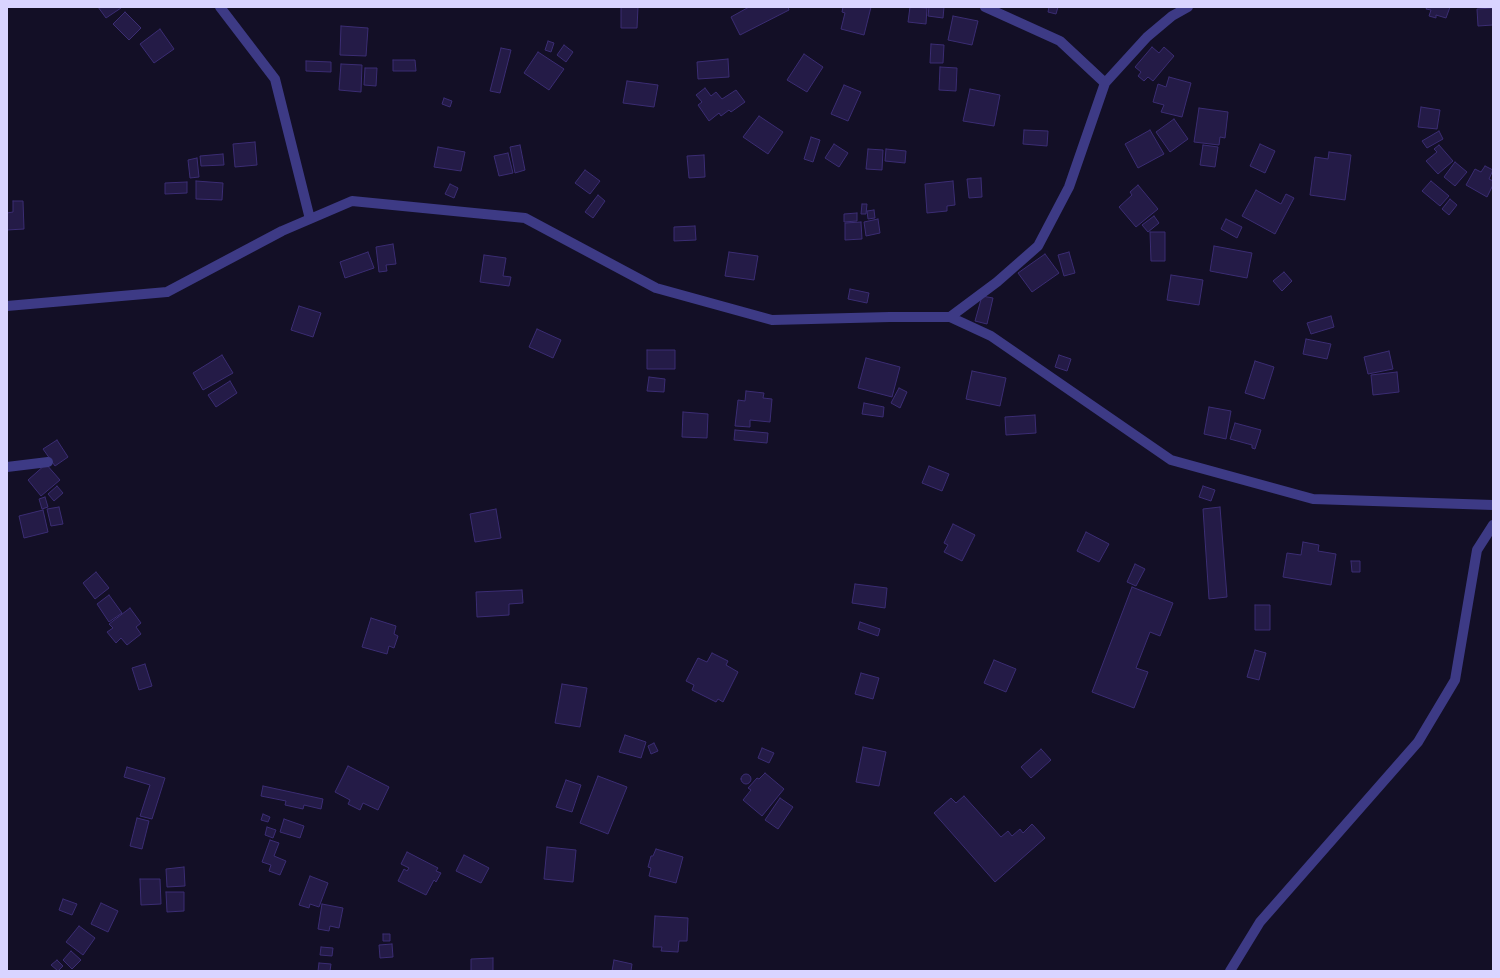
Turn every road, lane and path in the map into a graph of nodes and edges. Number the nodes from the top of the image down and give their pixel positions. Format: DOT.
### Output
graph roads {
  1 [pos="220,7"];
  2 [pos="985,7"];
  3 [pos="1188,7"];
  4 [pos="1105,83"];
  5 [pos="310,219"];
  6 [pos="7,306"];
  7 [pos="950,317"];
  8 [pos="48,462"];
  9 [pos="7,467"];
  10 [pos="1493,505"];
  11 [pos="1493,525"];
  12 [pos="1230,971"];
  1 -- 5 [label="street"];
  2 -- 4 [label="street"];
  3 -- 4 [label="street"];
  4 -- 7 [label="street"];
  5 -- 6 [label="street"];
  5 -- 7 [label="street"];
  7 -- 10 [label="street"];
  8 -- 9 [label="street"];
  11 -- 12 [label="street"];
}
